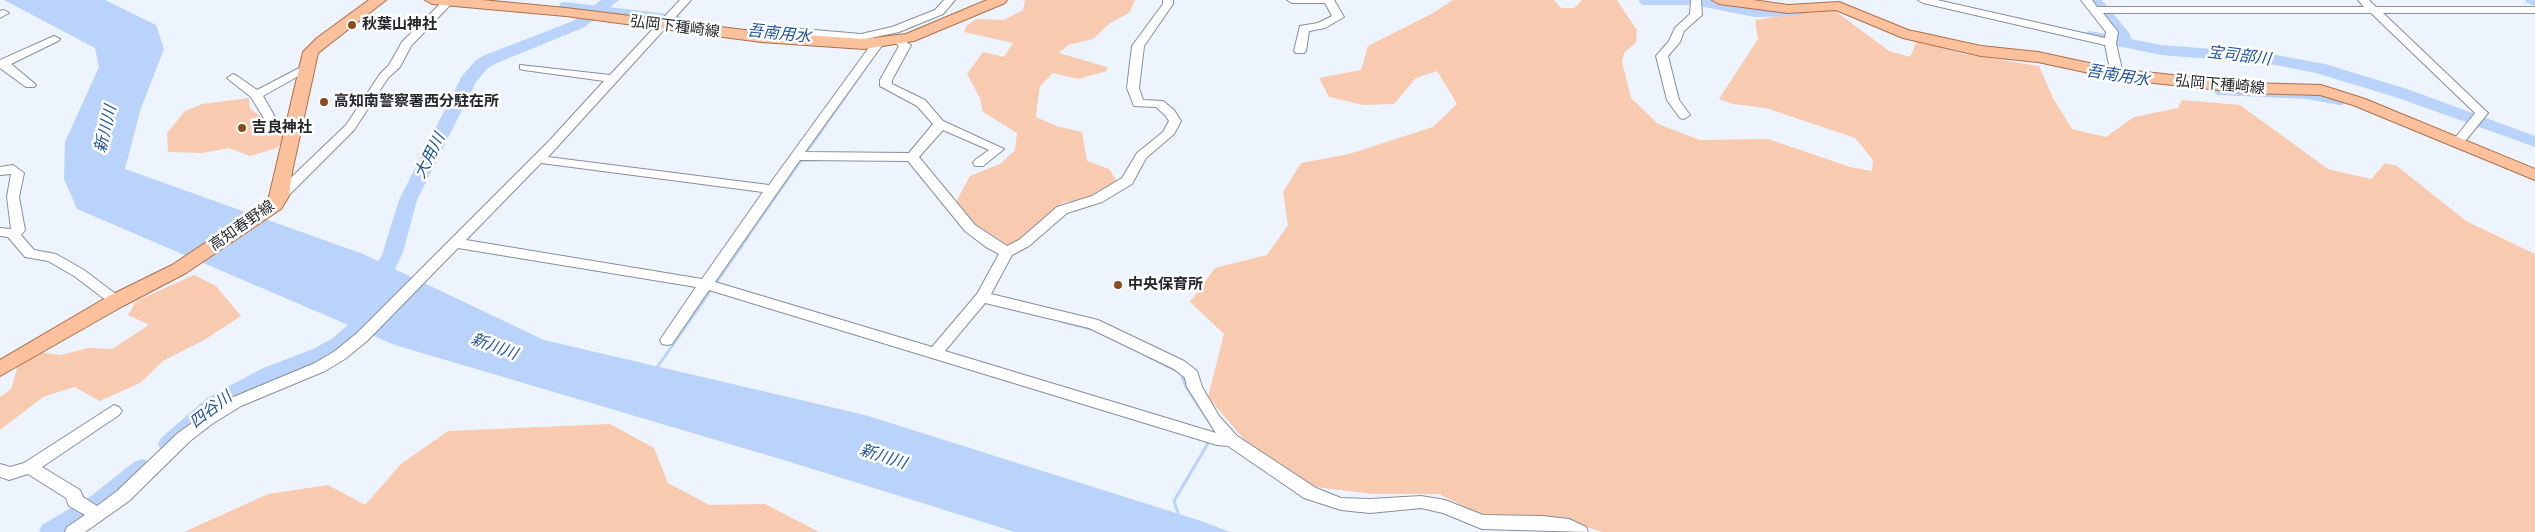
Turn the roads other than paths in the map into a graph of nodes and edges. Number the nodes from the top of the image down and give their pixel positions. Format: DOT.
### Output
graph roads {
  1 [pos="379,0"];
  2 [pos="432,0"];
  3 [pos="686,0"];
  4 [pos="950,0"];
  5 [pos="1000,0"];
  6 [pos="1168,0"];
  7 [pos="1292,0"];
  8 [pos="1328,0"];
  9 [pos="1719,0"];
  10 [pos="1923,0"];
  11 [pos="2086,0"];
  12 [pos="2363,0"];
  13 [pos="449,1"];
  14 [pos="1696,1"];
  15 [pos="497,4"];
  16 [pos="2096,10"];
  17 [pos="2373,10"];
  18 [pos="2535,10"];
  19 [pos="610,19"];
  20 [pos="666,21"];
  21 [pos="763,34"];
  22 [pos="895,37"];
  23 [pos="54,39"];
  24 [pos="2111,40"];
  25 [pos="1300,51"];
  26 [pos="2,64"];
  27 [pos="524,67"];
  28 [pos="306,68"];
  29 [pos="2117,74"];
  30 [pos="233,78"];
  31 [pos="614,79"];
  32 [pos="30,85"];
  33 [pos="256,95"];
  34 [pos="1684,115"];
  35 [pos="939,124"];
  36 [pos="294,130"];
  37 [pos="2457,143"];
  38 [pos="796,156"];
  39 [pos="912,157"];
  40 [pos="537,159"];
  41 [pos="979,163"];
  42 [pos="0,171"];
  43 [pos="2535,175"];
  44 [pos="772,189"];
  45 [pos="280,196"];
  46 [pos="7,233"];
  47 [pos="455,243"];
  48 [pos="1008,252"];
  49 [pos="712,285"];
  50 [pos="982,297"];
  51 [pos="116,301"];
  52 [pos="667,340"];
  53 [pos="935,353"];
  54 [pos="0,369"];
  55 [pos="114,411"];
  56 [pos="1232,440"];
  57 [pos="30,467"];
  58 [pos="0,470"];
  59 [pos="95,513"];
  60 [pos="73,532"];
  61 [pos="1580,532"];
  1 -- 28 [label="main road, 高知春野線"];
  2 -- 13 [label="main road, 弘岡下種崎線"];
  3 -- 20 [label="street"];
  4 -- 22 [label="street"];
  5 -- 22 [label="main road, 弘岡下種崎線"];
  6 -- 48 [label="street"];
  7 -- 8 [label="street"];
  8 -- 25 [label="street"];
  9 -- 29 [label="main road, 弘岡下種崎線"];
  10 -- 24 [label="street"];
  11 -- 16 [label="street"];
  12 -- 17 [label="street"];
  13 -- 15 [label="main road, 弘岡下種崎線"];
  13 -- 45 [label="street"];
  14 -- 34 [label="street"];
  15 -- 19 [label="main road, 弘岡下種崎線"];
  16 -- 17 [label="street"];
  16 -- 24 [label="street"];
  17 -- 18 [label="street"];
  17 -- 37 [label="street"];
  19 -- 20 [label="main road, 弘岡下種崎線"];
  20 -- 21 [label="main road, 弘岡下種崎線"];
  20 -- 31 [label="street"];
  21 -- 22 [label="street"];
  21 -- 22 [label="main road, 弘岡下種崎線"];
  22 -- 35 [label="street"];
  22 -- 38 [label="street"];
  23 -- 26 [label="street"];
  24 -- 29 [label="street"];
  26 -- 32 [label="street"];
  27 -- 31 [label="street"];
  28 -- 33 [label="street"];
  28 -- 36 [label="main road, 高知春野線"];
  29 -- 37 [label="main road, 弘岡下種崎線"];
  30 -- 33 [label="street"];
  31 -- 40 [label="street"];
  33 -- 36 [label="street"];
  35 -- 39 [label="street"];
  35 -- 41 [label="street"];
  36 -- 45 [label="main road, 高知春野線"];
  37 -- 43 [label="main road, 弘岡下種崎線"];
  38 -- 39 [label="street"];
  38 -- 44 [label="street"];
  39 -- 48 [label="street"];
  40 -- 44 [label="street"];
  40 -- 47 [label="street"];
  42 -- 46 [label="street"];
  44 -- 49 [label="street"];
  45 -- 51 [label="main road, 高知春野線"];
  46 -- 51 [label="street"];
  47 -- 49 [label="street"];
  47 -- 59 [label="street"];
  48 -- 50 [label="street"];
  49 -- 52 [label="street"];
  49 -- 53 [label="street"];
  50 -- 53 [label="street"];
  50 -- 56 [label="street"];
  51 -- 54 [label="main road, 高知春野線"];
  53 -- 56 [label="street"];
  55 -- 57 [label="street"];
  56 -- 61 [label="street"];
  57 -- 58 [label="street"];
  57 -- 59 [label="street"];
  59 -- 60 [label="street"];
}
